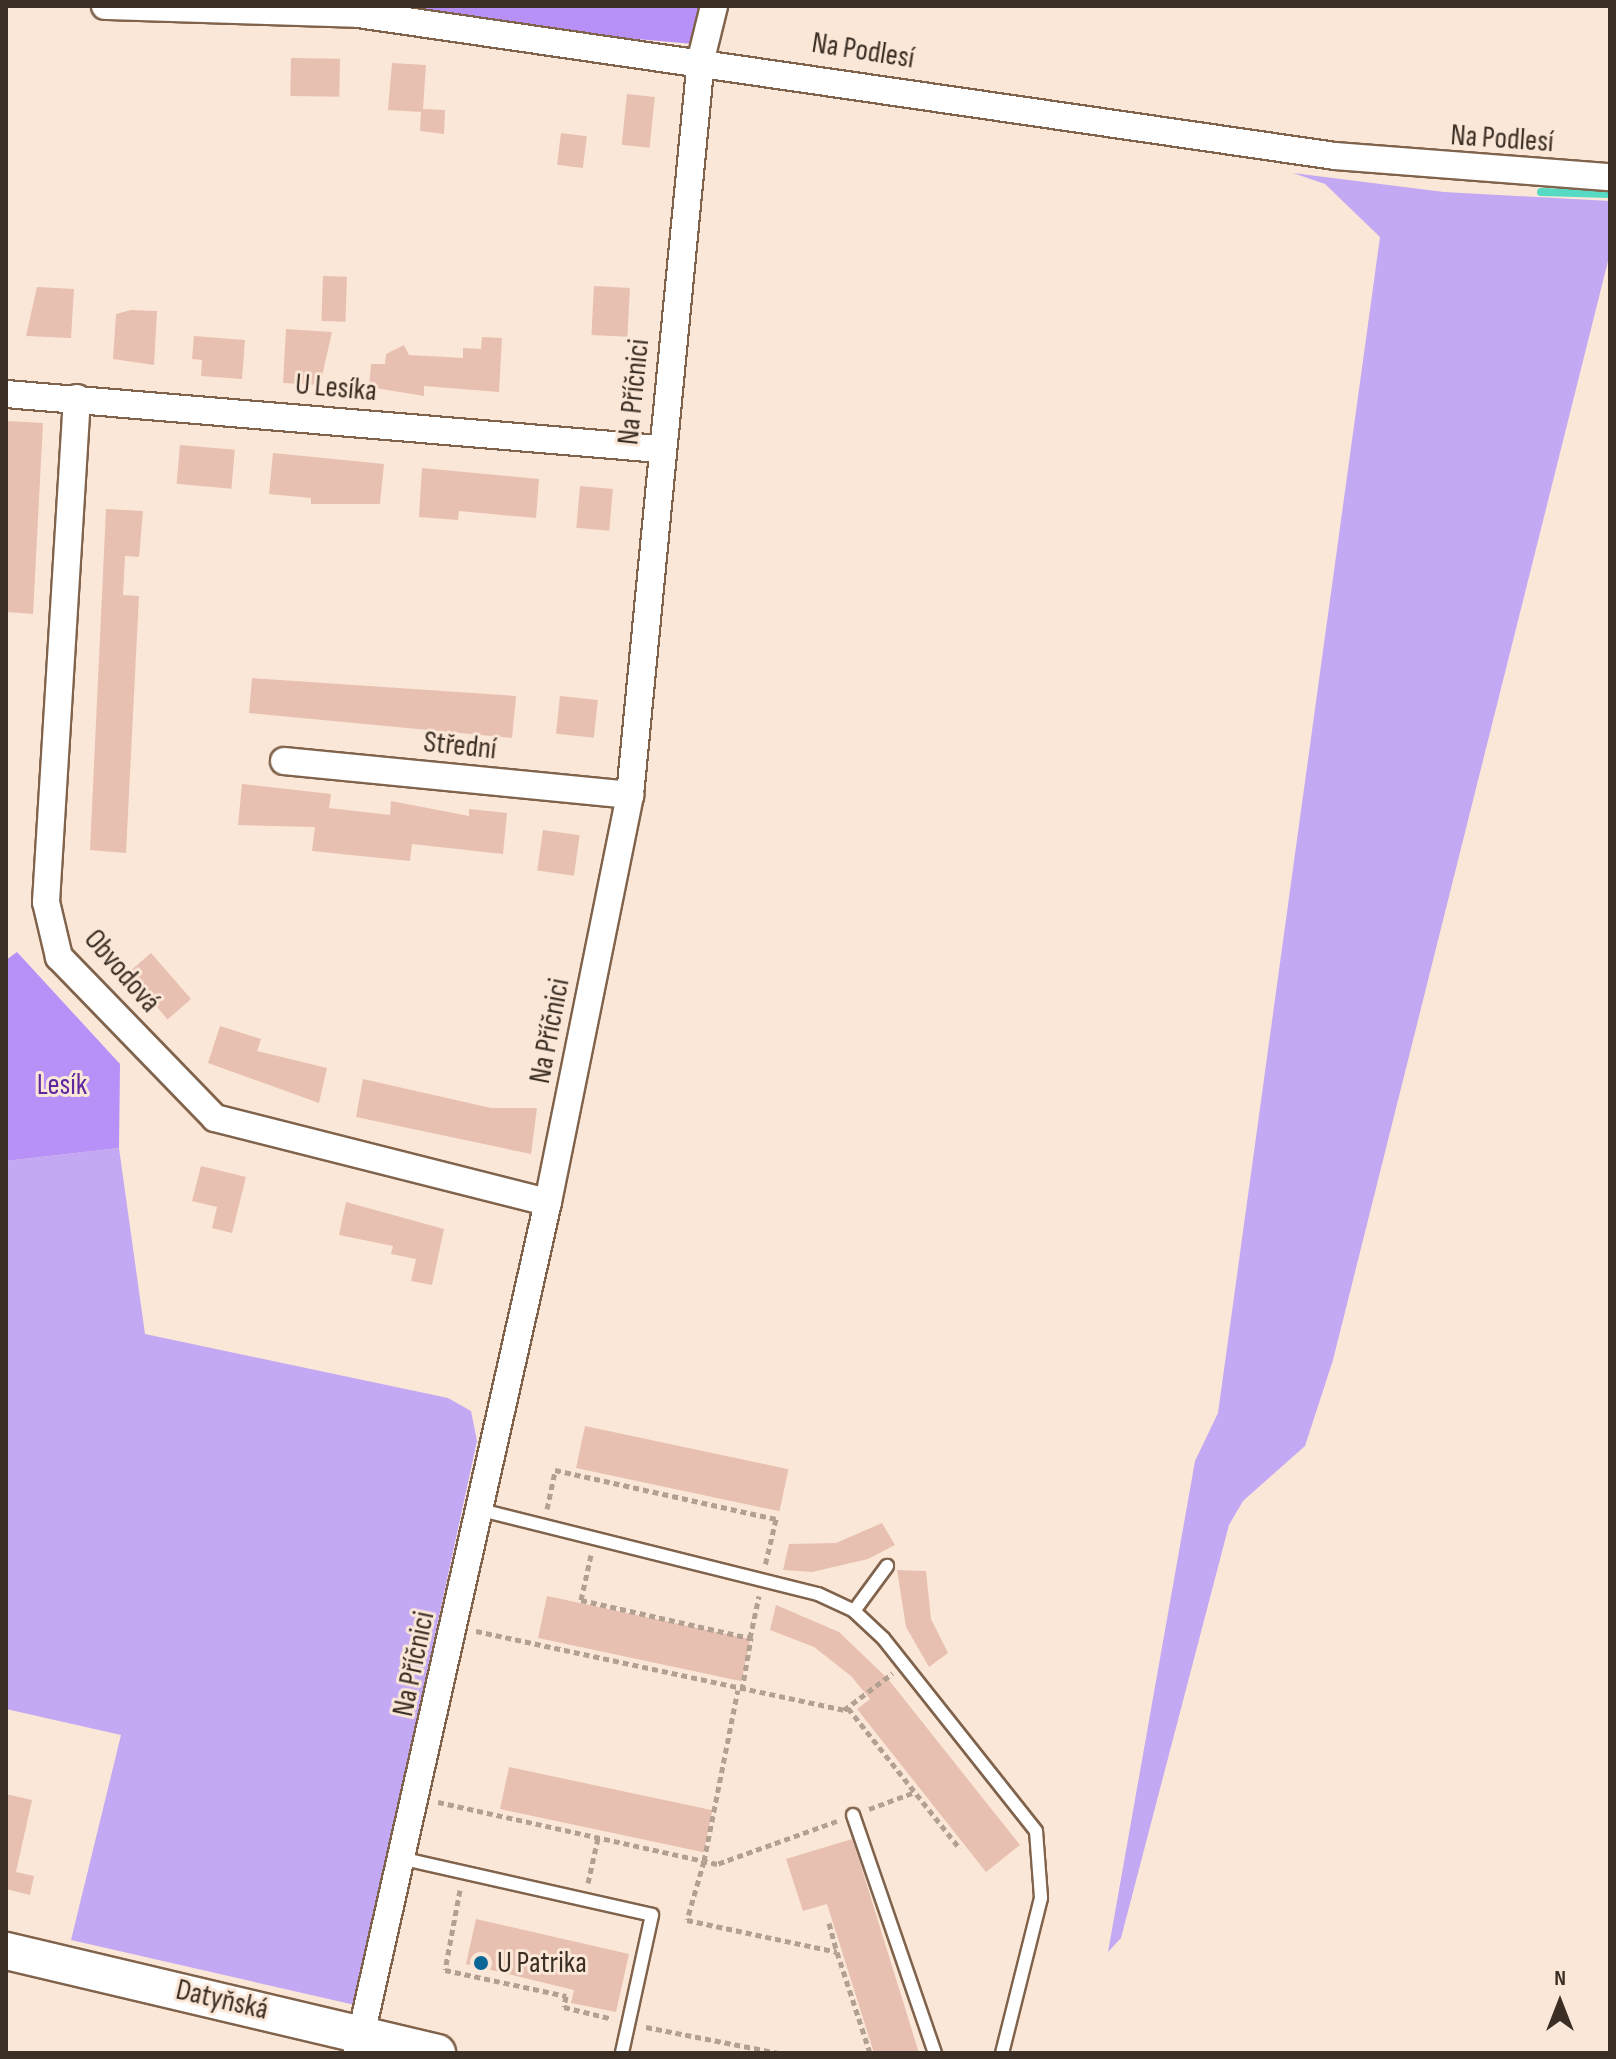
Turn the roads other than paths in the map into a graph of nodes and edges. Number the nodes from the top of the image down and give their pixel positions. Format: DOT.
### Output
graph roads {
  1 [pos="105,6"];
  2 [pos="714,6"];
  3 [pos="701,59"];
  4 [pos="1610,177"];
  5 [pos="6,394"];
  6 [pos="77,398"];
  7 [pos="660,449"];
  8 [pos="284,761"];
  9 [pos="630,795"];
  10 [pos="548,1202"];
  11 [pos="481,1510"];
  12 [pos="887,1566"];
  13 [pos="854,1611"];
  14 [pos="853,1815"];
  15 [pos="404,1859"];
  16 [pos="6,1951"];
  17 [pos="360,2043"];
  18 [pos="437,2053"];
  19 [pos="622,2053"];
  20 [pos="935,2053"];
  21 [pos="1002,2053"];
  1 -- 3 [label="street, Na Podlesí"];
  2 -- 3 [label="street, Na Příčnici"];
  3 -- 4 [label="street, Na Podlesí"];
  3 -- 7 [label="street, Na Příčnici"];
  5 -- 6 [label="street, U Lesíka"];
  6 -- 7 [label="street, U Lesíka"];
  6 -- 10 [label="street, Obvodová"];
  7 -- 9 [label="street, Na Příčnici"];
  8 -- 9 [label="street, Střední"];
  9 -- 10 [label="street, Na Příčnici"];
  10 -- 11 [label="street, Na Příčnici"];
  11 -- 13 [label="lane"];
  11 -- 15 [label="street, Na Příčnici"];
  12 -- 13 [label="lane"];
  13 -- 21 [label="lane"];
  14 -- 20 [label="lane"];
  15 -- 17 [label="street, Na Příčnici"];
  15 -- 19 [label="lane"];
  16 -- 17 [label="main road, Datyňská"];
  17 -- 18 [label="main road, Datyňská"];
}
